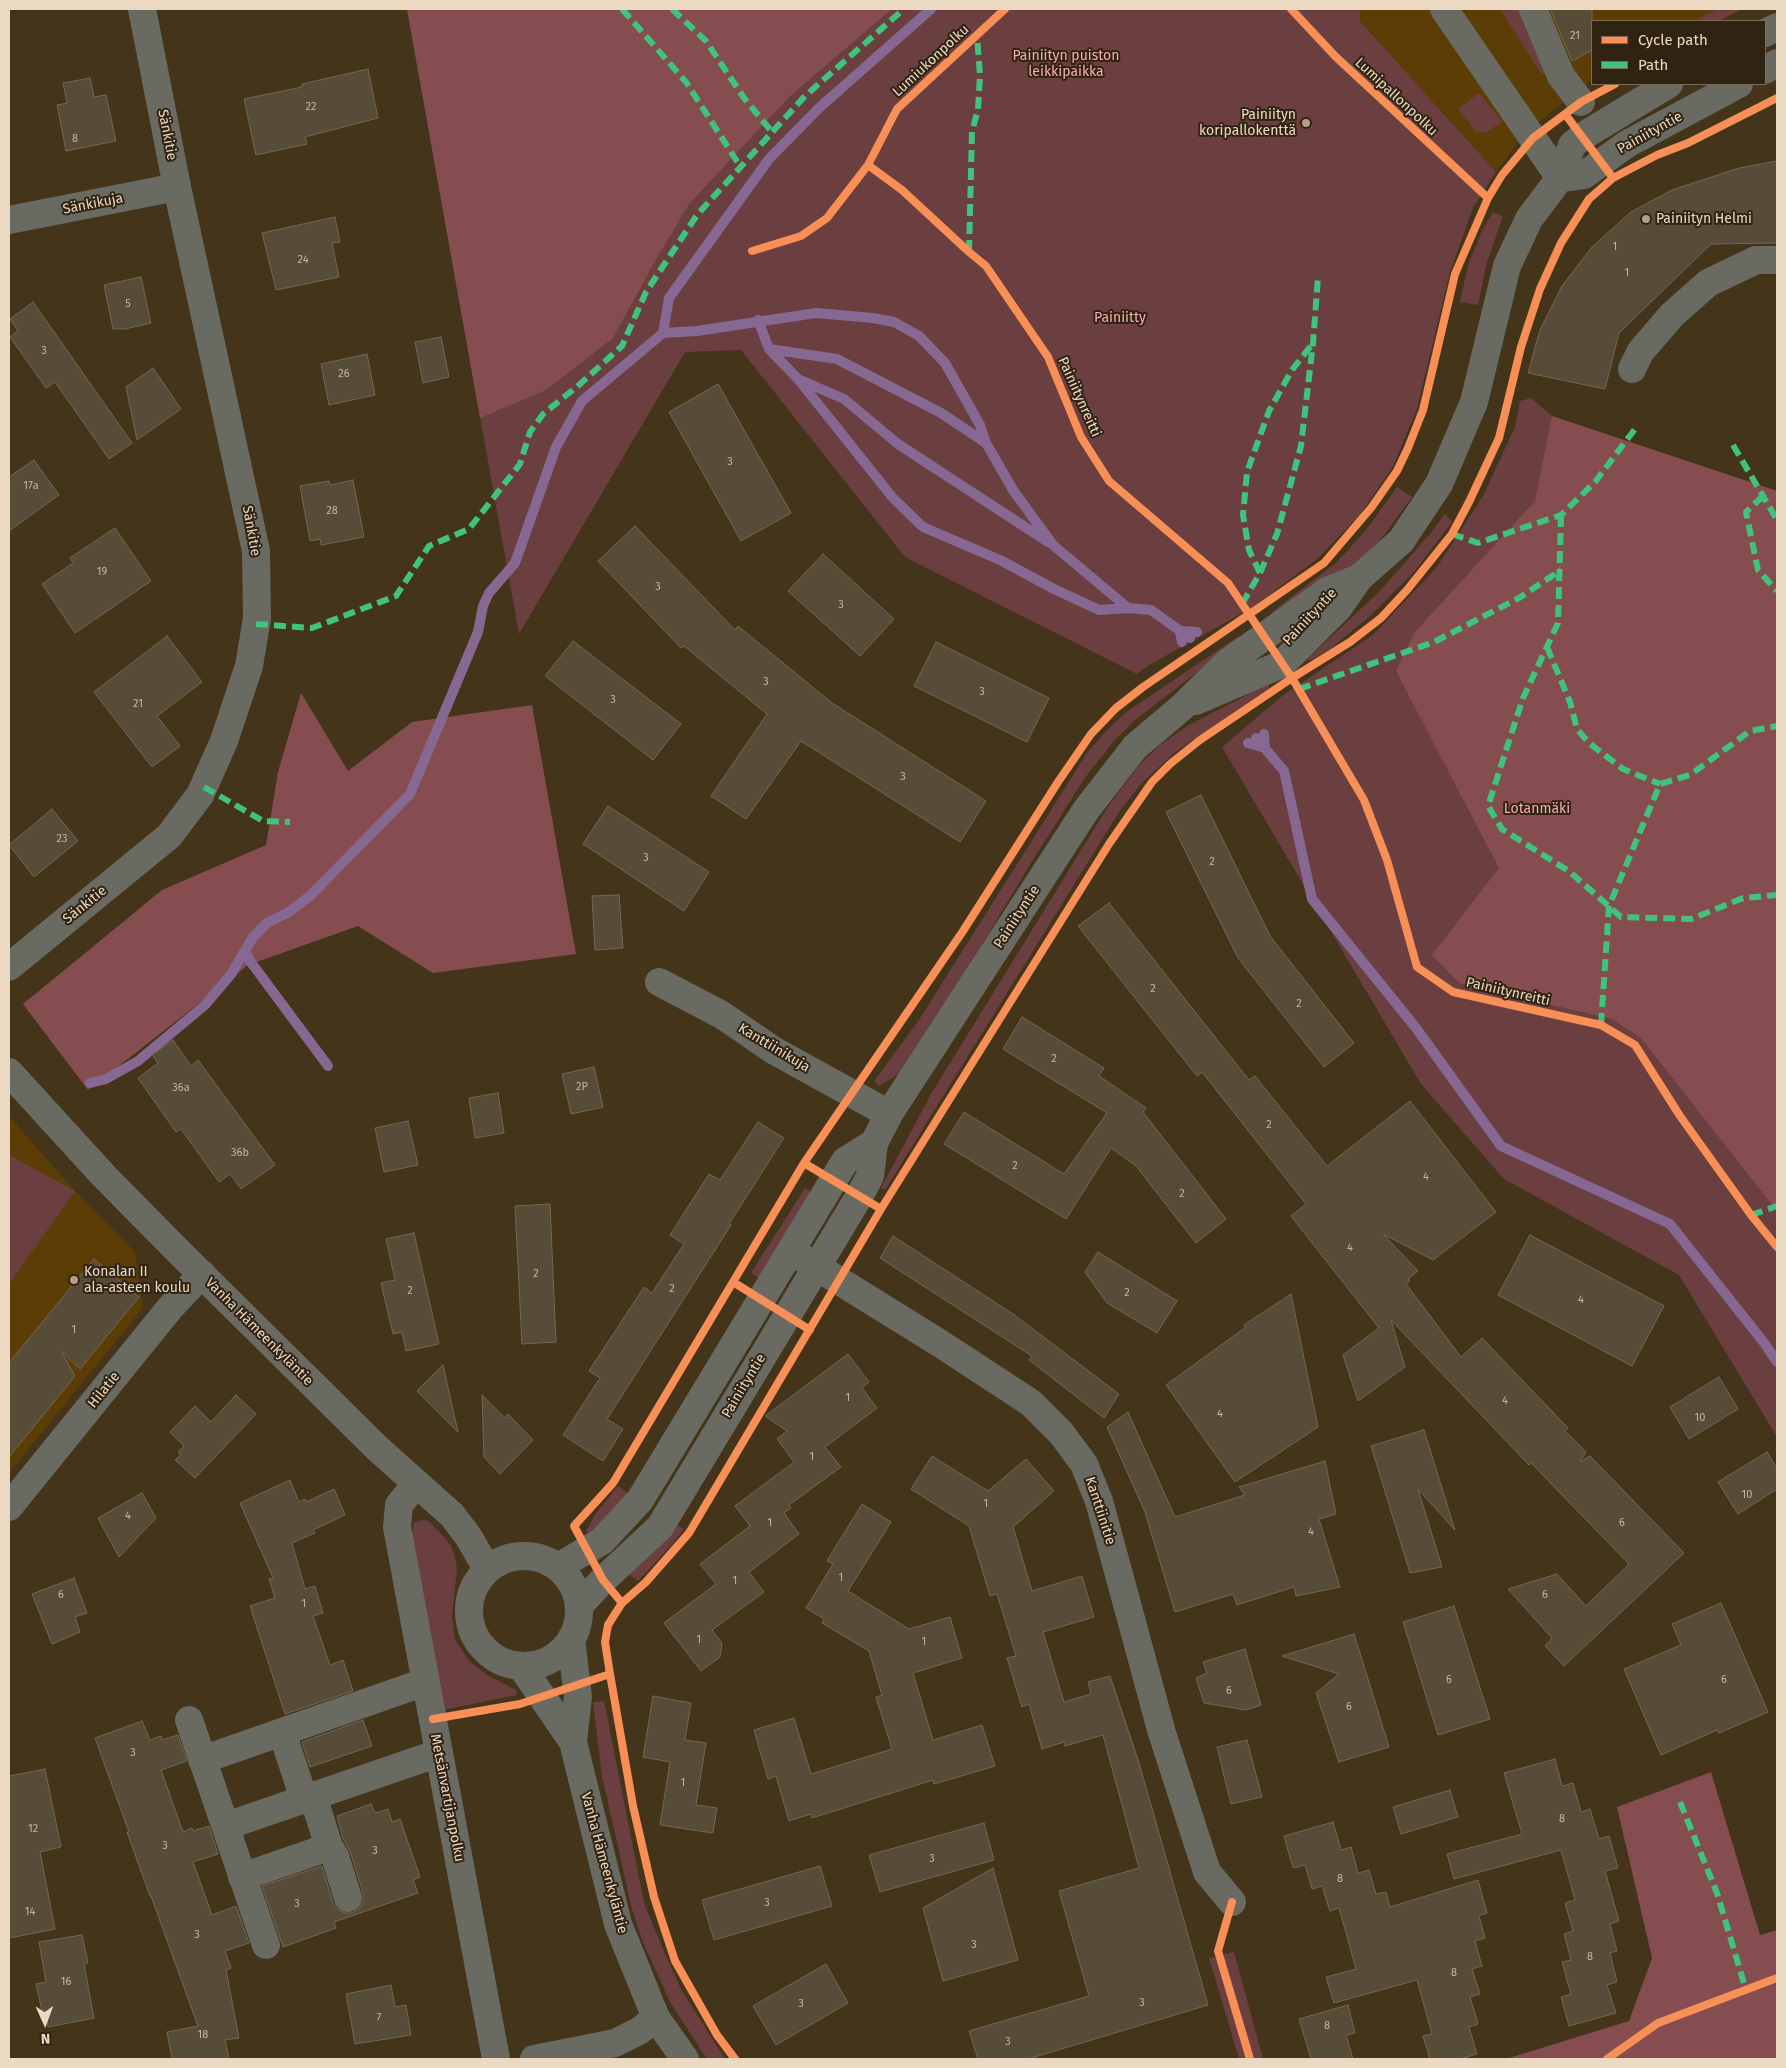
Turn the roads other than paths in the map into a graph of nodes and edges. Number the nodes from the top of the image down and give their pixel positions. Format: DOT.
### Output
graph roads {
  1 [pos="142,9"];
  2 [pos="1444,9"];
  3 [pos="1533,9"];
  4 [pos="1777,63"];
  5 [pos="1766,69"];
  6 [pos="1667,85"];
  7 [pos="1737,85"];
  8 [pos="1580,102"];
  9 [pos="1560,178"];
  10 [pos="177,187"];
  11 [pos="9,220"];
  12 [pos="1777,260"];
  13 [pos="1632,369"];
  14 [pos="9,967"];
  15 [pos="659,982"];
  16 [pos="9,1072"];
  17 [pos="889,1114"];
  18 [pos="874,1143"];
  19 [pos="791,1251"];
  20 [pos="816,1267"];
  21 [pos="202,1274"];
  22 [pos="416,1484"];
  23 [pos="9,1508"];
  24 [pos="558,1567"];
  25 [pos="487,1569"];
  26 [pos="579,1606"];
  27 [pos="571,1639"];
  28 [pos="521,1666"];
  29 [pos="426,1682"];
  30 [pos="189,1720"];
  31 [pos="282,1732"];
  32 [pos="573,1742"];
  33 [pos="439,1753"];
  34 [pos="202,1760"];
  35 [pos="309,1798"];
  36 [pos="226,1826"];
  37 [pos="329,1847"];
  38 [pos="242,1877"];
  39 [pos="348,1898"];
  40 [pos="1232,1902"];
  41 [pos="266,1945"];
  42 [pos="656,2018"];
  43 [pos="496,2059"];
  44 [pos="534,2059"];
  45 [pos="685,2059"];
  1 -- 10 [label="street, Sänkitie"];
  2 -- 9 [label="street"];
  3 -- 8 [label="street"];
  4 -- 5 [label="street"];
  6 -- 9 [label="street, Painiityntie"];
  7 -- 9 [label="street, Painiityntie"];
  9 -- 17 [label="street, Painiityntie"];
  10 -- 11 [label="street, Sänkikuja"];
  10 -- 14 [label="street, Sänkitie"];
  12 -- 13 [label="street"];
  15 -- 17 [label="street, Kanttiinikuja"];
  16 -- 21 [label="street, Vanha Hämeenkyläntie"];
  17 -- 18 [label="street, Painiityntie"];
  18 -- 19 [label="street, Painiityntie"];
  18 -- 20 [label="street, Painiityntie"];
  19 -- 20 [label="street, Kanttiinitie"];
  19 -- 24 [label="street, Painiityntie"];
  20 -- 26 [label="street, Painiityntie"];
  20 -- 40 [label="street, Kanttiinitie"];
  21 -- 22 [label="street, Vanha Hämeenkyläntie"];
  21 -- 23 [label="street, Hilatie"];
  22 -- 25 [label="street, Vanha Hämeenkyläntie"];
  22 -- 29 [label="street, Metsänvartijanpolku"];
  24 -- 25 [label="street"];
  24 -- 26 [label="street"];
  25 -- 28 [label="street"];
  26 -- 27 [label="street"];
  27 -- 28 [label="street"];
  27 -- 32 [label="street, Vanha Hämeenkyläntie"];
  28 -- 32 [label="street, Vanha Hämeenkyläntie"];
  29 -- 31 [label="street"];
  29 -- 33 [label="street, Metsänvartijanpolku"];
  30 -- 34 [label="street"];
  31 -- 34 [label="street"];
  31 -- 35 [label="street"];
  32 -- 42 [label="street, Vanha Hämeenkyläntie"];
  33 -- 35 [label="street"];
  33 -- 43 [label="street, Metsänvartijanpolku"];
  34 -- 36 [label="street"];
  35 -- 36 [label="street"];
  35 -- 37 [label="street"];
  36 -- 38 [label="street"];
  37 -- 38 [label="street"];
  37 -- 39 [label="street"];
  38 -- 41 [label="street"];
  42 -- 44 [label="street"];
  42 -- 45 [label="street, Vanha Hämeenkyläntie"];
}
